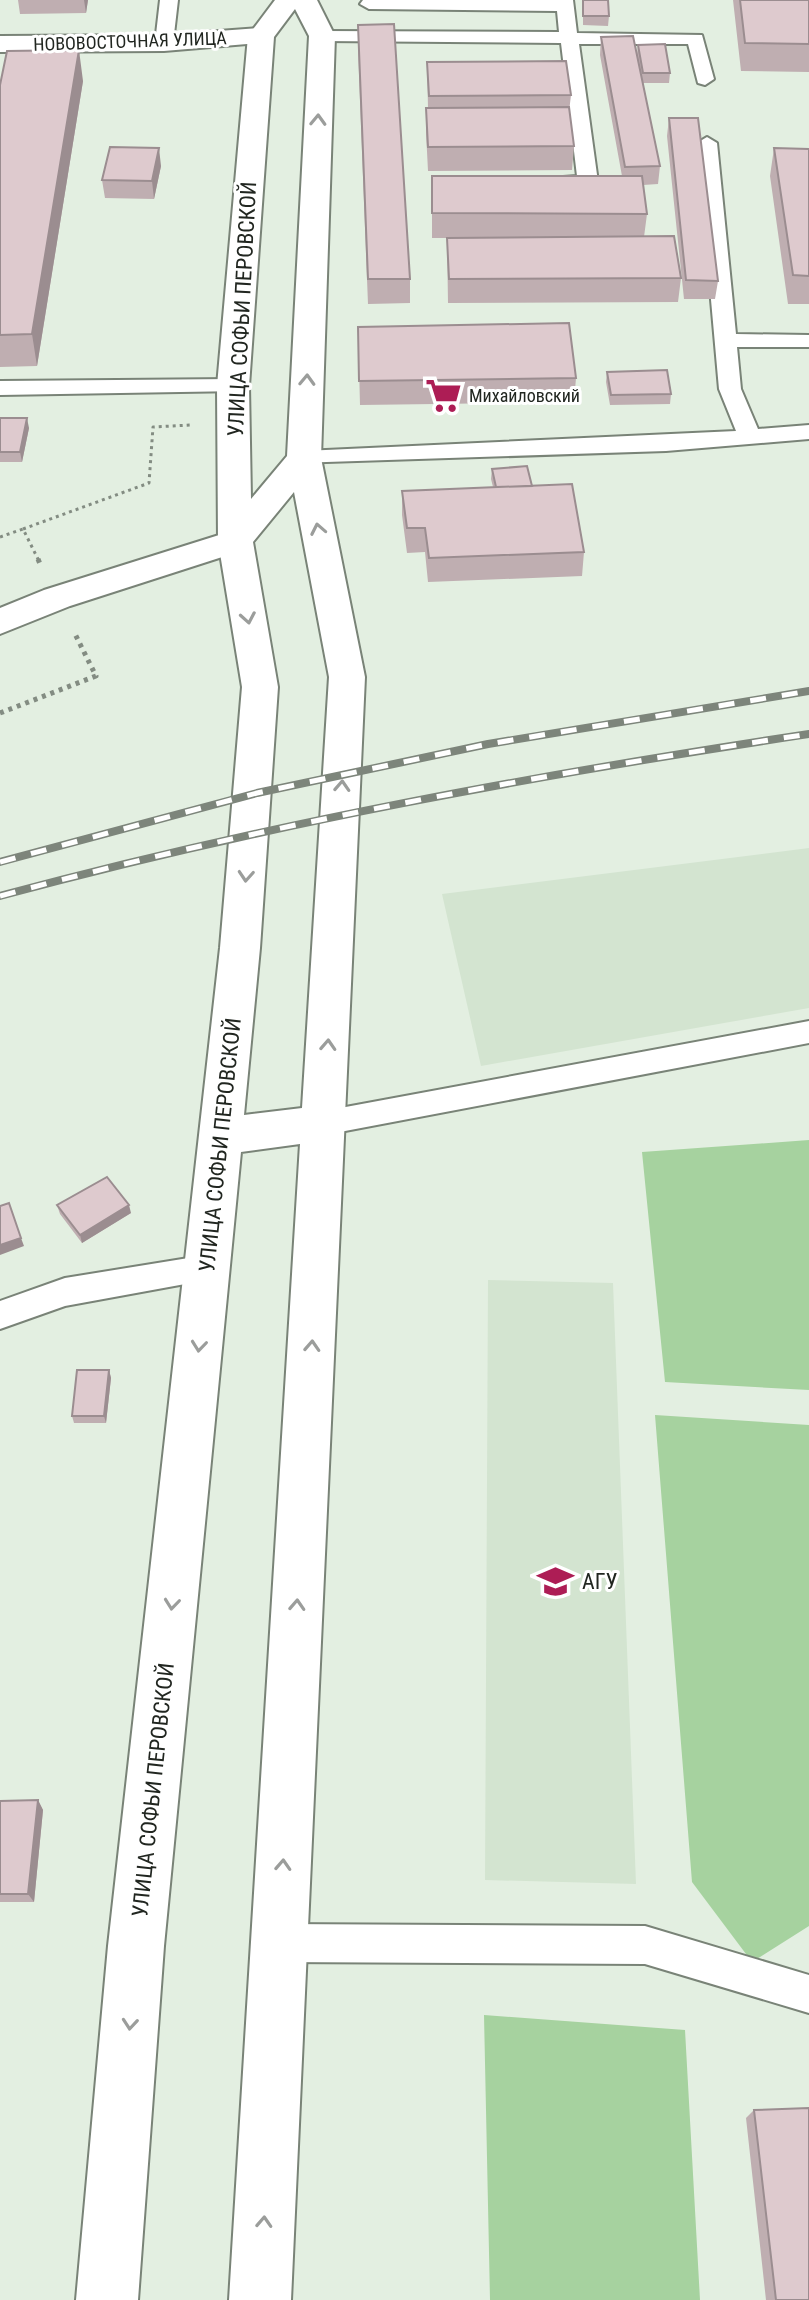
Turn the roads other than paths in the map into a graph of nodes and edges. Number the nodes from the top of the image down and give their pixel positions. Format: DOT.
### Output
graph roads {
  1 [pos="169,0"];
  2 [pos="289,0"];
  3 [pos="304,0"];
  4 [pos="564,3"];
  5 [pos="369,4"];
  6 [pos="261,36"];
  7 [pos="322,36"];
  8 [pos="567,38"];
  9 [pos="164,43"];
  10 [pos="0,44"];
  11 [pos="705,79"];
  12 [pos="707,143"];
  13 [pos="529,182"];
  14 [pos="725,340"];
  15 [pos="809,341"];
  16 [pos="233,386"];
  17 [pos="0,388"];
  18 [pos="809,432"];
  19 [pos="750,438"];
  20 [pos="304,458"];
  21 [pos="235,541"];
  22 [pos="57,598"];
  23 [pos="0,613"];
  24 [pos="0,622"];
  25 [pos="809,1032"];
  26 [pos="324,1123"];
  27 [pos="221,1136"];
  28 [pos="207,1268"];
  29 [pos="0,1315"];
  30 [pos="278,1943"];
  31 [pos="809,1994"];
  32 [pos="107,2300"];
  33 [pos="260,2300"];
  1 -- 9 [label="lane"];
  2 -- 6 [label="main road"];
  3 -- 7 [label="main road"];
  4 -- 5 [label="lane"];
  4 -- 8 [label="lane"];
  6 -- 7 [label="main road, НОВОВОСТОЧНАЯ УЛИЦА"];
  6 -- 9 [label="main road, НОВОВОСТОЧНАЯ УЛИЦА"];
  6 -- 16 [label="main road, УЛИЦА СОФЬИ ПЕРОВСКОЙ"];
  7 -- 8 [label="lane"];
  20 -- 7 [label="main road, one-way"];
  8 -- 11 [label="lane"];
  8 -- 13 [label="lane"];
  9 -- 10 [label="main road, НОВОВОСТОЧНАЯ УЛИЦА"];
  12 -- 14 [label="lane"];
  14 -- 15 [label="lane"];
  14 -- 19 [label="lane"];
  16 -- 17 [label="lane"];
  16 -- 21 [label="main road, УЛИЦА СОФЬИ ПЕРОВСКОЙ"];
  18 -- 19 [label="lane"];
  19 -- 20 [label="lane"];
  20 -- 21 [label="main road"];
  26 -- 20 [label="main road, one-way"];
  21 -- 22 [label="main road"];
  21 -- 27 [label="main road, УЛИЦА СОФЬИ ПЕРОВСКОЙ, one-way"];
  22 -- 23 [label="main road"];
  22 -- 24 [label="main road"];
  25 -- 26 [label="lane"];
  26 -- 27 [label="main road"];
  30 -- 26 [label="main road, one-way"];
  27 -- 28 [label="main road, УЛИЦА СОФЬИ ПЕРОВСКОЙ"];
  28 -- 29 [label="lane"];
  28 -- 32 [label="main road, УЛИЦА СОФЬИ ПЕРОВСКОЙ, one-way"];
  30 -- 31 [label="lane"];
  33 -- 30 [label="main road, one-way"];
}
